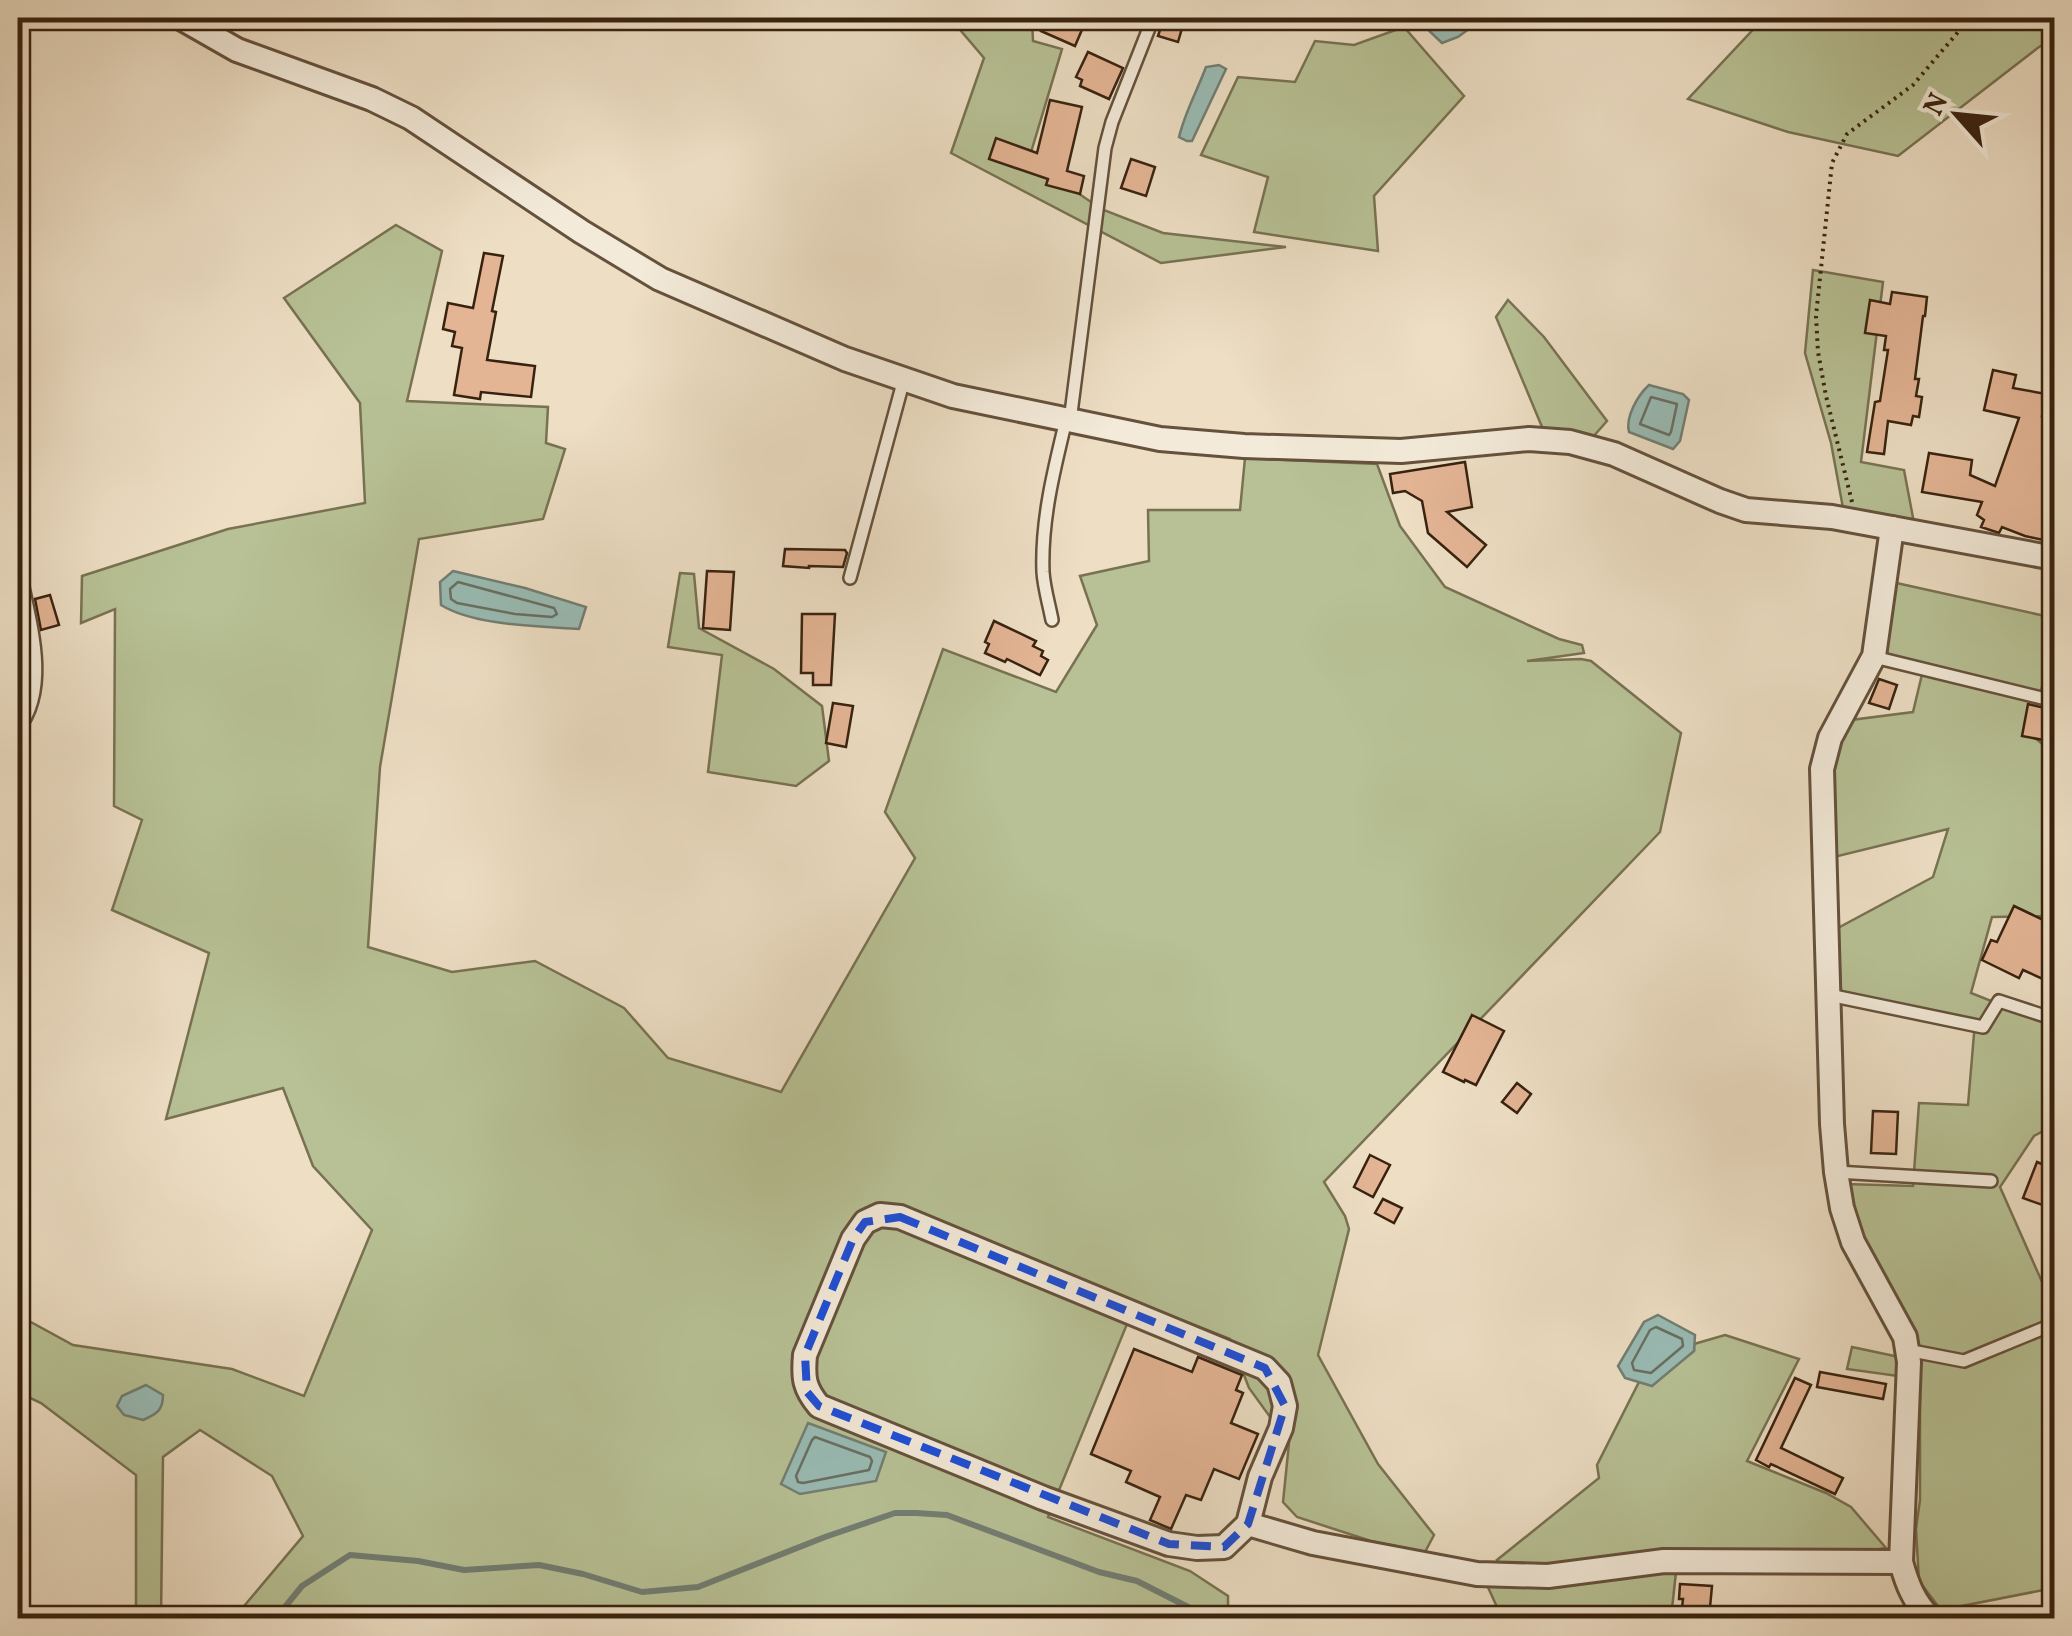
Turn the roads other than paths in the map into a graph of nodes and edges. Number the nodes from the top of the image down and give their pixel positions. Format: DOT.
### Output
graph roads {
  1 [pos="181,18"];
  2 [pos="1153,18"];
  3 [pos="18,260"];
  4 [pos="18,282"];
  5 [pos="904,379"];
  6 [pos="1068,421"];
  7 [pos="1892,528"];
  8 [pos="2054,558"];
  9 [pos="18,563"];
  10 [pos="850,578"];
  11 [pos="1052,620"];
  12 [pos="1874,656"];
  13 [pos="2054,700"];
  14 [pos="18,729"];
  15 [pos="1828,995"];
  16 [pos="2054,1019"];
  17 [pos="1836,1172"];
  18 [pos="1991,1181"];
  19 [pos="2054,1324"];
  20 [pos="1907,1350"];
  21 [pos="1248,1524"];
  22 [pos="1901,1562"];
  23 [pos="1926,1614"];
  1 -- 5 [label="street"];
  2 -- 6 [label="lane"];
  3 -- 4 [label="lane"];
  5 -- 6 [label="street"];
  5 -- 10 [label="lane"];
  6 -- 7 [label="street"];
  6 -- 11 [label="lane"];
  7 -- 8 [label="street"];
  7 -- 12 [label="street"];
  9 -- 14 [label="lane"];
  12 -- 13 [label="lane"];
  12 -- 15 [label="street"];
  15 -- 16 [label="lane"];
  15 -- 17 [label="street"];
  17 -- 18 [label="lane"];
  17 -- 20 [label="street"];
  19 -- 20 [label="lane"];
  20 -- 22 [label="street"];
  21 -- 21 [label="street"];
  21 -- 22 [label="street"];
  22 -- 23 [label="street"];
}
